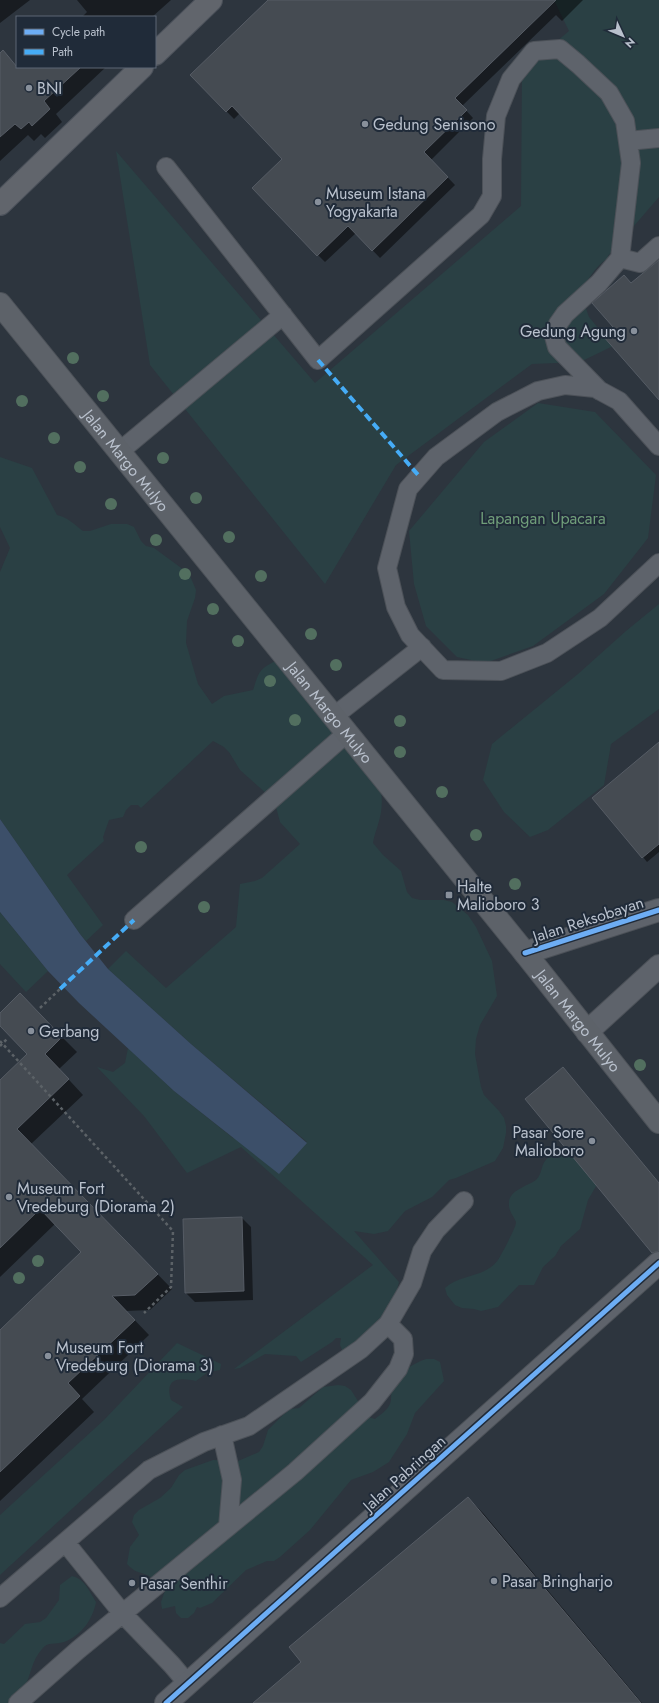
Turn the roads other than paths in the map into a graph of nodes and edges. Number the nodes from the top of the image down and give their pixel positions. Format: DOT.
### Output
graph roads {
  1 [pos="211,0"];
  2 [pos="156,53"];
  3 [pos="141,68"];
  4 [pos="659,138"];
  5 [pos="628,142"];
  6 [pos="166,167"];
  7 [pos="0,204"];
  8 [pos="659,246"];
  9 [pos="620,258"];
  10 [pos="0,304"];
  11 [pos="283,315"];
  12 [pos="600,391"];
  13 [pos="659,446"];
  14 [pos="120,452"];
  15 [pos="659,562"];
  16 [pos="422,647"];
  17 [pos="333,717"];
  18 [pos="347,734"];
  19 [pos="659,910"];
  20 [pos="134,920"];
  21 [pos="525,953"];
  22 [pos="659,966"];
  23 [pos="587,1032"];
  24 [pos="659,1122"];
  25 [pos="464,1201"];
  26 [pos="659,1263"];
  27 [pos="388,1324"];
  28 [pos="222,1436"];
  29 [pos="228,1527"];
  30 [pos="65,1542"];
  31 [pos="0,1598"];
  32 [pos="123,1614"];
  33 [pos="188,1684"];
  34 [pos="18,1703"];
  35 [pos="166,1703"];
  1 -- 2 [label="main road"];
  3 -- 7 [label="main road"];
  4 -- 5 [label="lane"];
  5 -- 9 [label="lane"];
  5 -- 11 [label="lane"];
  6 -- 11 [label="lane"];
  8 -- 9 [label="lane"];
  9 -- 12 [label="lane"];
  10 -- 14 [label="main road, Jalan Margo Mulyo"];
  11 -- 14 [label="lane"];
  12 -- 13 [label="lane"];
  12 -- 16 [label="lane"];
  14 -- 17 [label="main road, Jalan Margo Mulyo"];
  15 -- 16 [label="lane"];
  16 -- 17 [label="lane"];
  17 -- 18 [label="main road, Jalan Margo Mulyo"];
  18 -- 20 [label="lane"];
  18 -- 21 [label="main road, Jalan Margo Mulyo"];
  19 -- 21 [label="street, Jalan Reksobayan"];
  21 -- 23 [label="main road, Jalan Margo Mulyo"];
  22 -- 23 [label="street"];
  23 -- 24 [label="main road, Jalan Margo Mulyo"];
  25 -- 27 [label="lane"];
  26 -- 33 [label="street, Jalan Pabringan"];
  27 -- 28 [label="lane"];
  27 -- 29 [label="lane"];
  28 -- 29 [label="lane"];
  28 -- 30 [label="lane"];
  29 -- 32 [label="lane"];
  30 -- 31 [label="lane"];
  30 -- 32 [label="lane"];
  32 -- 33 [label="lane"];
  32 -- 34 [label="lane"];
  33 -- 35 [label="street, Jalan Pabringan"];
}
